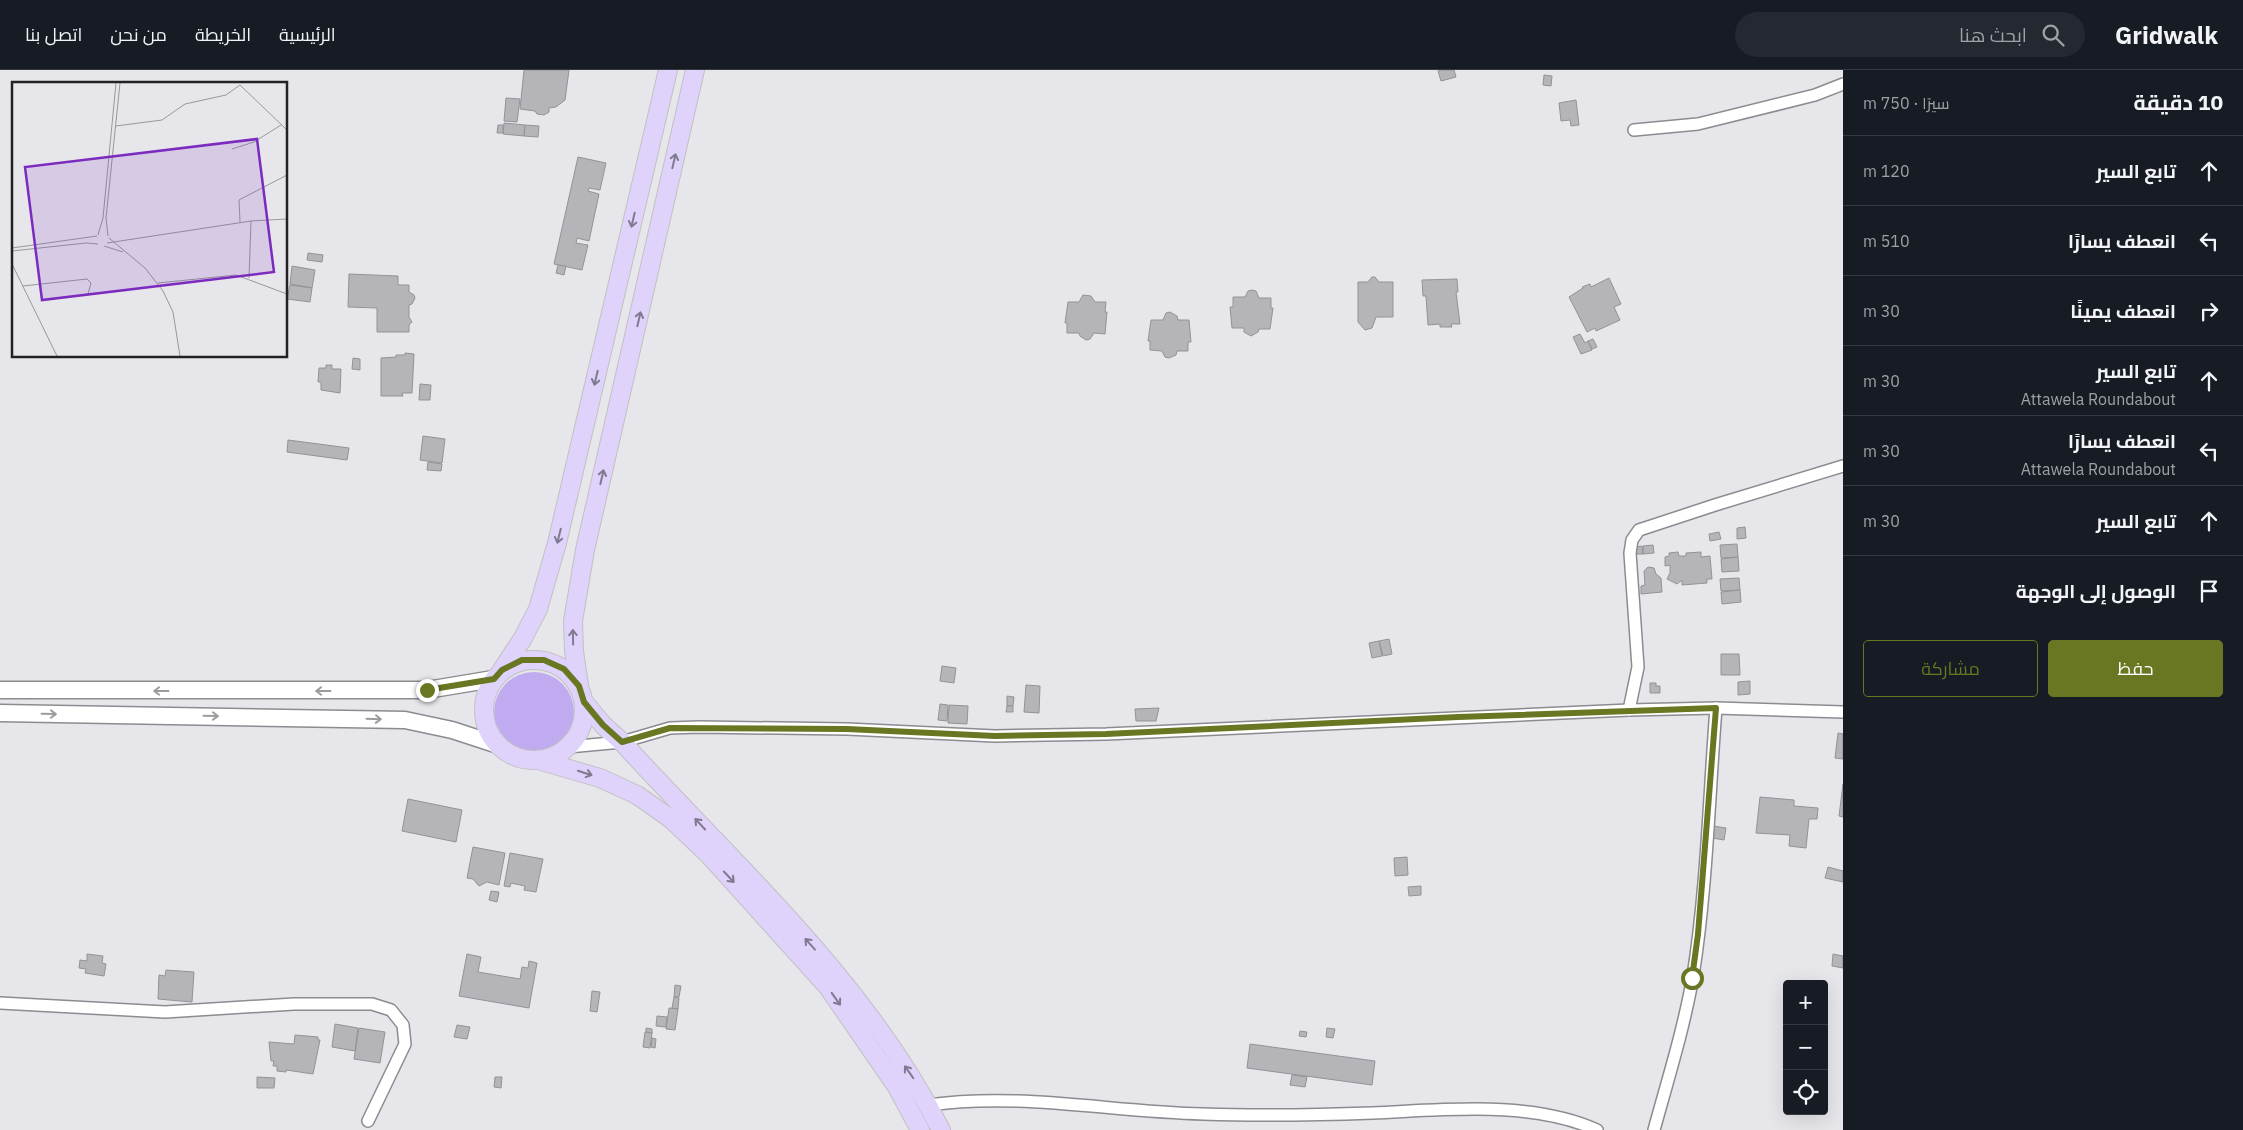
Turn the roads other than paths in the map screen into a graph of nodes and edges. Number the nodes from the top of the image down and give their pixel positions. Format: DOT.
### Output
graph roads {
  1 [pos="668,70"];
  2 [pos="695,70"];
  3 [pos="1843,84"];
  4 [pos="1634,130"];
  5 [pos="1843,466"];
  6 [pos="498,675"];
  7 [pos="0,690"];
  8 [pos="582,694"];
  9 [pos="1716,708"];
  10 [pos="1629,710"];
  11 [pos="1843,712"];
  12 [pos="0,714"];
  13 [pos="622,742"];
  14 [pos="498,745"];
  15 [pos="568,747"];
  16 [pos="538,760"];
  17 [pos="0,1003"];
  18 [pos="928,1105"];
  19 [pos="368,1121"];
  20 [pos="920,1130"];
  21 [pos="941,1130"];
  22 [pos="1597,1130"];
  23 [pos="1654,1130"];
  1 -- 6 [label="main road, one-way"];
  8 -- 2 [label="main road, one-way"];
  3 -- 4 [label="street"];
  5 -- 10 [label="street"];
  6 -- 7 [label="main road, one-way"];
  6 -- 8 [label="main road"];
  6 -- 14 [label="main road"];
  8 -- 13 [label="main road"];
  8 -- 15 [label="main road"];
  9 -- 10 [label="street"];
  9 -- 11 [label="street"];
  9 -- 23 [label="street"];
  10 -- 13 [label="street"];
  12 -- 14 [label="main road, one-way"];
  13 -- 15 [label="street"];
  18 -- 13 [label="main road, one-way"];
  14 -- 16 [label="main road"];
  15 -- 16 [label="main road"];
  16 -- 20 [label="main road, one-way"];
  17 -- 19 [label="street"];
  18 -- 21 [label="main road"];
  18 -- 22 [label="street"];
}
